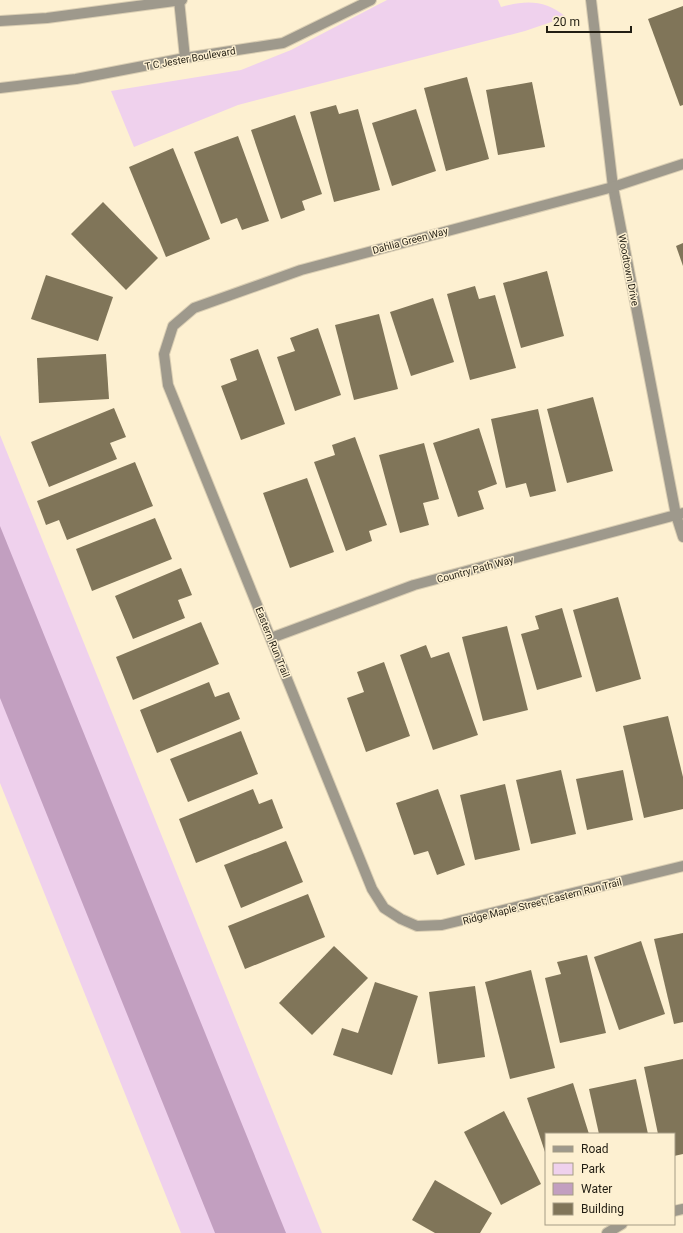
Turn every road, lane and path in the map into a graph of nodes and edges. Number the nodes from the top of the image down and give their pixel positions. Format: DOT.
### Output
graph roads {
  1 [pos="180,0"];
  2 [pos="371,0"];
  3 [pos="591,0"];
  4 [pos="0,21"];
  5 [pos="185,58"];
  6 [pos="0,88"];
  7 [pos="683,164"];
  8 [pos="613,187"];
  9 [pos="164,354"];
  10 [pos="680,514"];
  11 [pos="683,537"];
  12 [pos="271,638"];
  13 [pos="683,866"];
  14 [pos="401,919"];
  15 [pos="620,1225"];
  16 [pos="607,1233"];
  1 -- 4 [label="street"];
  1 -- 5 [label="street"];
  2 -- 5 [label="street, T C Jester Boulevard"];
  3 -- 8 [label="street, Woodtown Drive"];
  5 -- 6 [label="street, T C Jester Boulevard"];
  7 -- 8 [label="street, Dahlia Green Way"];
  8 -- 9 [label="street, Dahlia Green Way"];
  8 -- 10 [label="street, Woodtown Drive"];
  9 -- 12 [label="street, Eastern Run Trail"];
  10 -- 11 [label="street, Woodtown Drive"];
  10 -- 12 [label="street, Country Path Way"];
  12 -- 14 [label="street, Eastern Run Trail"];
  13 -- 14 [label="street, Ridge Maple Street; Eastern Run Trail"];
  15 -- 16 [label="street"];
}
